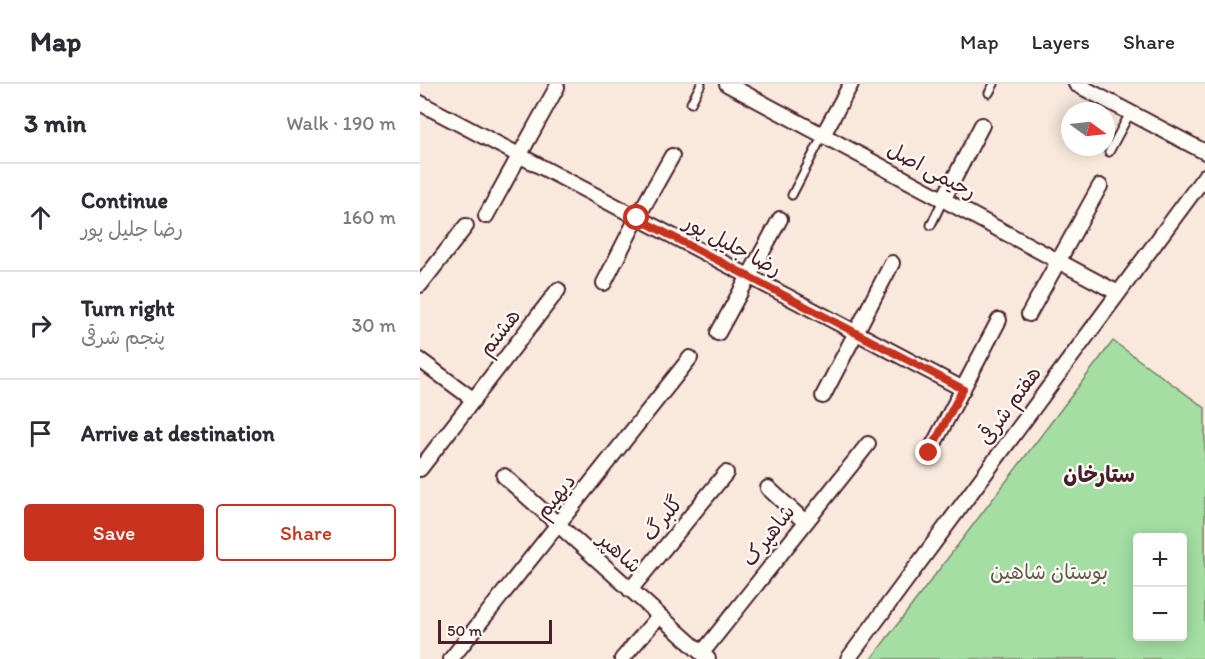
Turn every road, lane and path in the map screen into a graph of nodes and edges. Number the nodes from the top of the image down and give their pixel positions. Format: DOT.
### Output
graph roads {
  1 [pos="701,84"];
  2 [pos="727,84"];
  3 [pos="851,84"];
  4 [pos="994,84"];
  5 [pos="1076,84"];
  6 [pos="556,87"];
  7 [pos="989,93"];
  8 [pos="691,103"];
  9 [pos="420,104"];
  10 [pos="1131,113"];
  11 [pos="982,125"];
  12 [pos="823,135"];
  13 [pos="1115,141"];
  14 [pos="1205,152"];
  15 [pos="518,155"];
  16 [pos="672,156"];
  17 [pos="1203,182"];
  18 [pos="1100,186"];
  19 [pos="792,195"];
  20 [pos="943,200"];
  21 [pos="486,216"];
  22 [pos="637,218"];
  23 [pos="780,219"];
  24 [pos="931,225"];
  25 [pos="466,226"];
  26 [pos="1059,261"];
  27 [pos="892,263"];
  28 [pos="749,277"];
  29 [pos="604,283"];
  30 [pos="420,285"];
  31 [pos="558,290"];
  32 [pos="1118,293"];
  33 [pos="1029,314"];
  34 [pos="999,320"];
  35 [pos="718,333"];
  36 [pos="856,333"];
  37 [pos="690,358"];
  38 [pos="420,360"];
  39 [pos="963,389"];
  40 [pos="823,396"];
  41 [pos="474,400"];
  42 [pos="868,444"];
  43 [pos="929,453"];
  44 [pos="420,469"];
  45 [pos="726,473"];
  46 [pos="504,476"];
  47 [pos="768,488"];
  48 [pos="805,522"];
  49 [pos="559,525"];
  50 [pos="630,590"];
  51 [pos="659,615"];
  52 [pos="705,656"];
  53 [pos="451,659"];
  54 [pos="622,659"];
  55 [pos="848,659"];
  1 -- 8 [label="lane"];
  2 -- 12 [label="street, رحیمی اصل"];
  3 -- 12 [label="street"];
  4 -- 7 [label="lane"];
  5 -- 10 [label="street"];
  6 -- 15 [label="street"];
  9 -- 15 [label="street, رضا جلیل پور"];
  10 -- 13 [label="lane"];
  10 -- 14 [label="street"];
  11 -- 20 [label="street"];
  12 -- 19 [label="lane"];
  12 -- 20 [label="street, رحیمی اصل"];
  15 -- 21 [label="street"];
  15 -- 22 [label="street, رضا جلیل پور"];
  16 -- 22 [label="street"];
  17 -- 32 [label="street, هفتم شرقی"];
  18 -- 26 [label="street"];
  20 -- 24 [label="lane"];
  20 -- 26 [label="street, رحیمی اصل"];
  22 -- 28 [label="street, رضا جلیل پور"];
  22 -- 29 [label="street"];
  23 -- 28 [label="street"];
  25 -- 30 [label="street"];
  26 -- 32 [label="street, رحیمی اصل"];
  26 -- 33 [label="street"];
  27 -- 36 [label="street"];
  28 -- 35 [label="street"];
  28 -- 36 [label="street, رضا جلیل پور"];
  31 -- 41 [label="street, هشتم"];
  32 -- 55 [label="street, هفتم شرقی"];
  34 -- 39 [label="street"];
  36 -- 39 [label="street, رضا جلیل پور"];
  36 -- 40 [label="street"];
  37 -- 49 [label="street, دیهیم"];
  38 -- 41 [label="street"];
  39 -- 43 [label="street"];
  41 -- 44 [label="street, هشتم"];
  42 -- 48 [label="street, شاهپرک"];
  45 -- 50 [label="street, گلبرگ"];
  46 -- 49 [label="street, شاهپر"];
  47 -- 48 [label="street"];
  48 -- 52 [label="street, شاهپرک"];
  49 -- 50 [label="street, شاهپر"];
  49 -- 53 [label="street, دیهیم"];
  50 -- 51 [label="street, شاهپر"];
  51 -- 52 [label="street, شاهپر"];
  51 -- 54 [label="street"];
}
